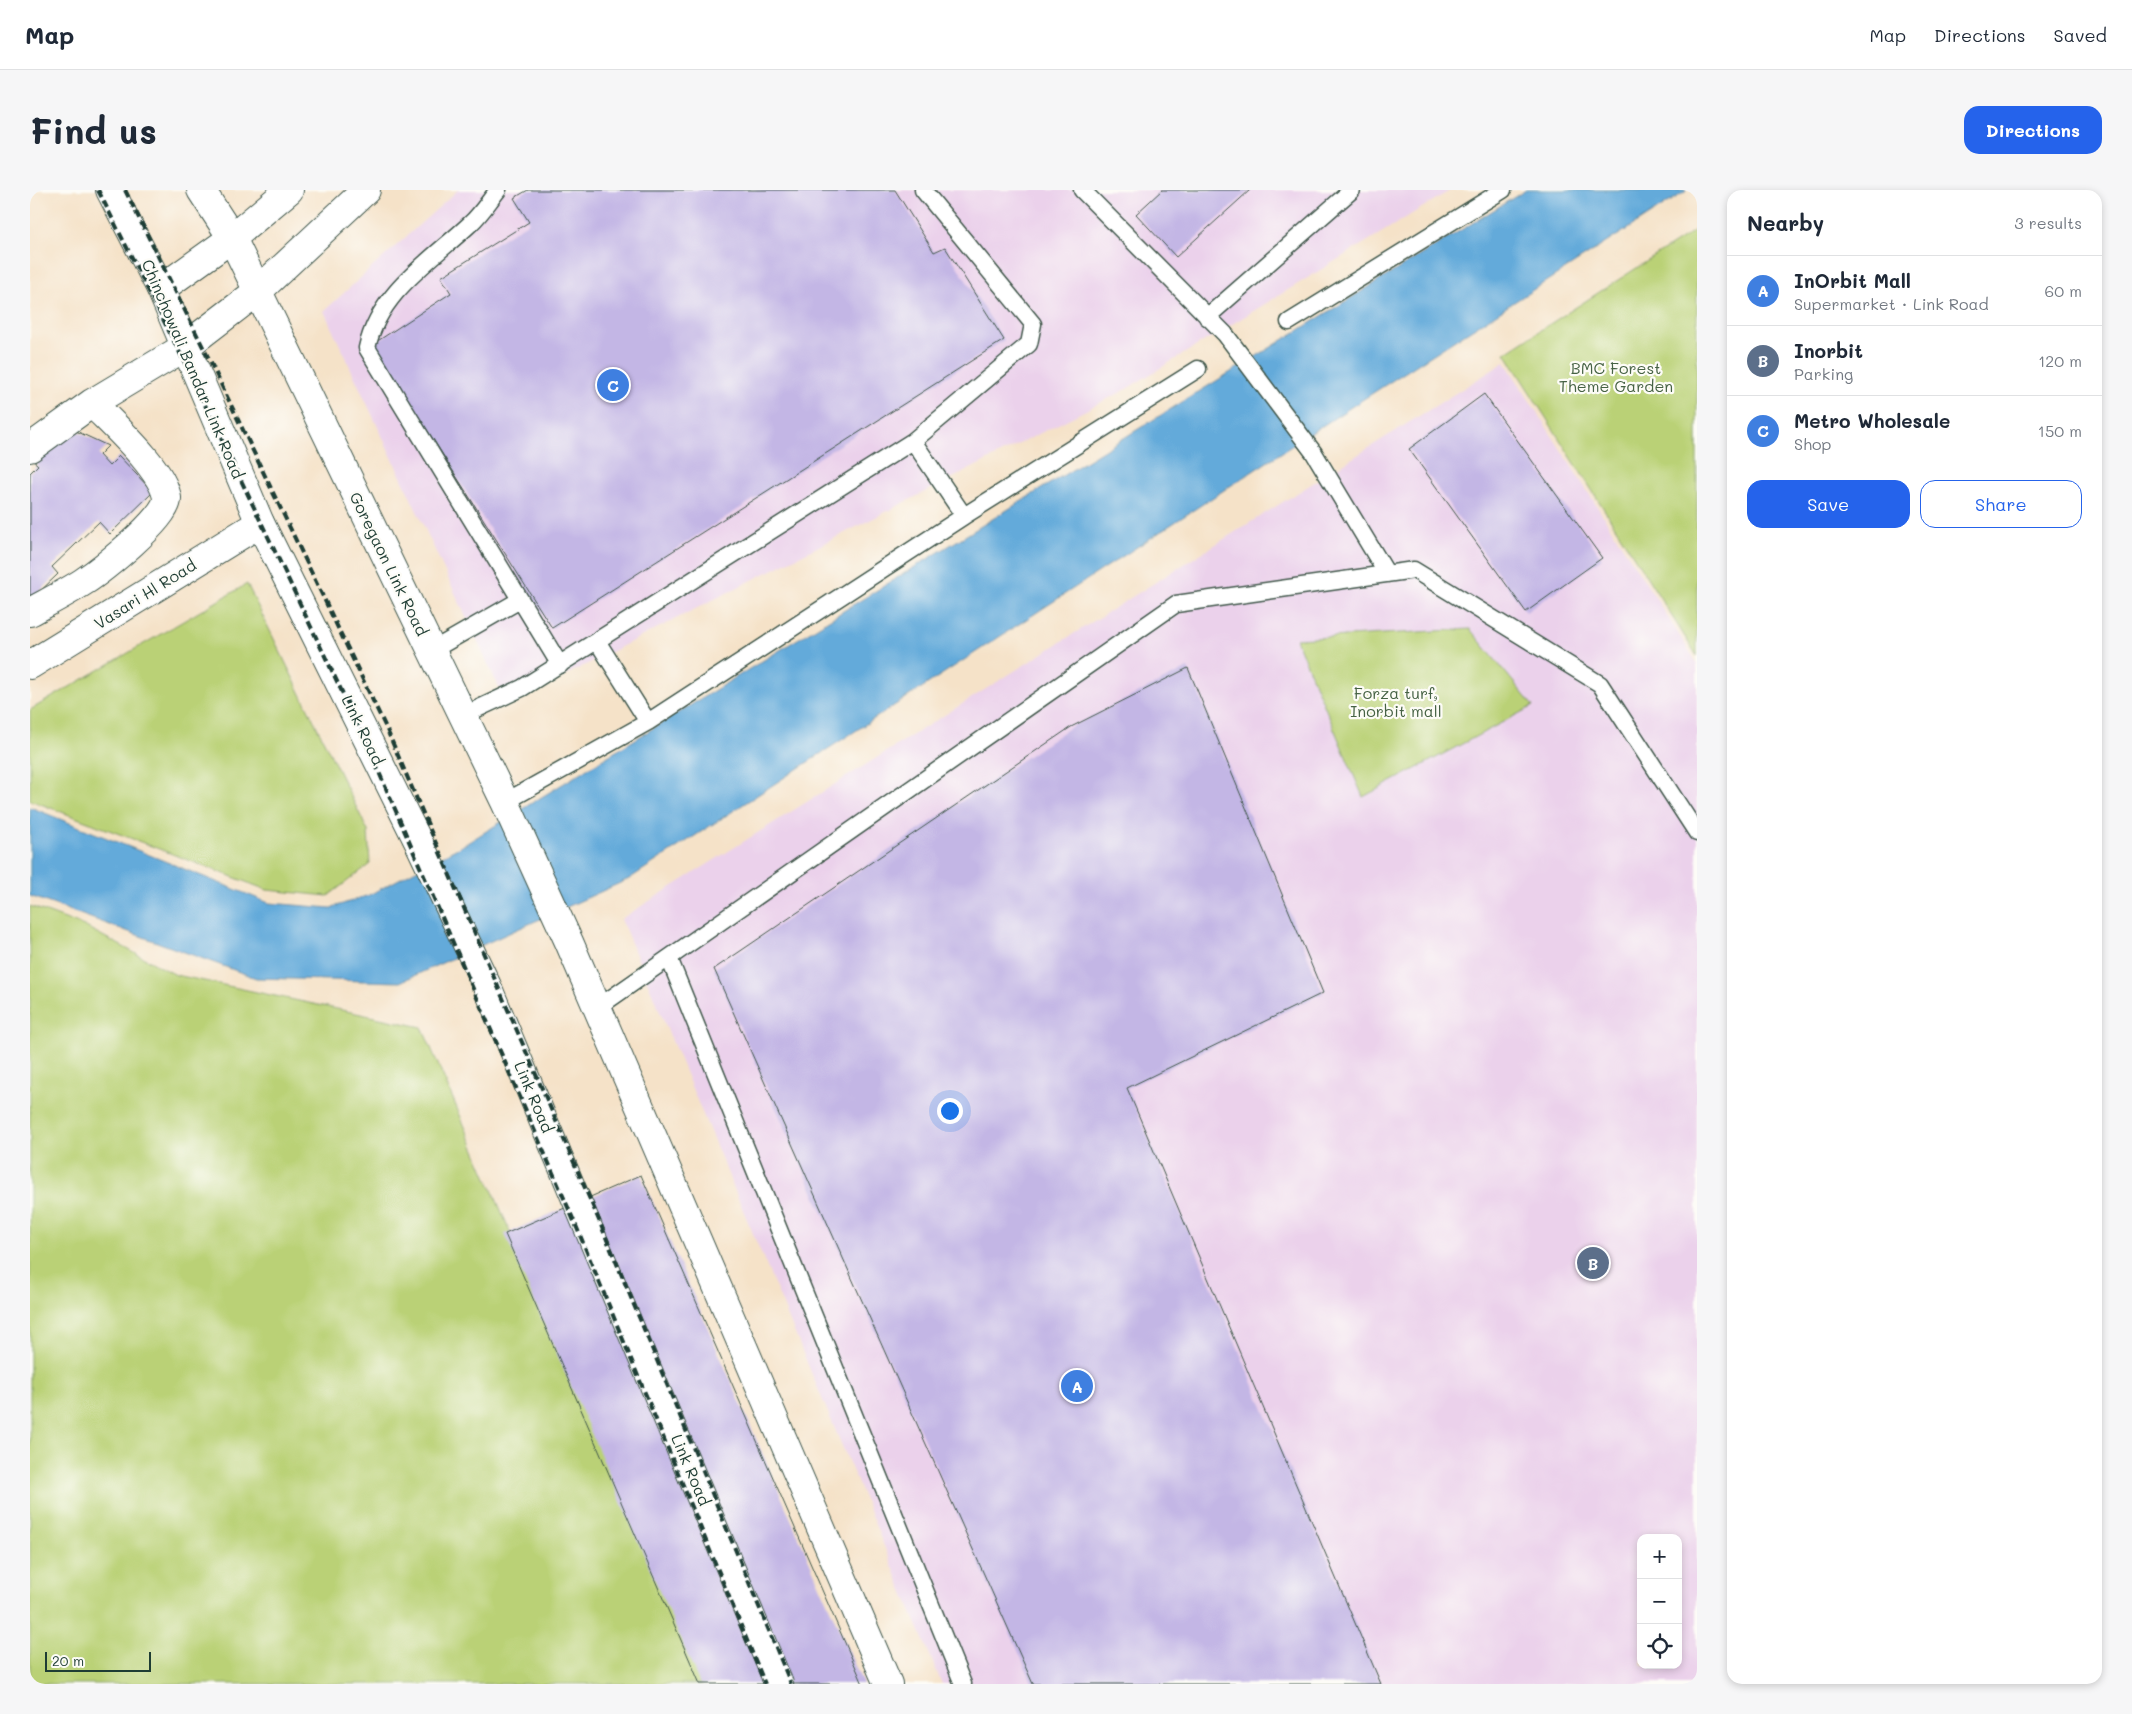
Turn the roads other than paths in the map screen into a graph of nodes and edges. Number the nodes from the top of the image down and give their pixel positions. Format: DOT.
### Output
graph roads {
  1 [pos="110,190"];
  2 [pos="201,190"];
  3 [pos="289,190"];
  4 [pos="366,190"];
  5 [pos="498,190"];
  6 [pos="923,190"];
  7 [pos="1082,190"];
  8 [pos="1352,190"];
  9 [pos="1503,190"];
  10 [pos="232,238"];
  11 [pos="161,289"];
  12 [pos="258,291"];
  13 [pos="1207,317"];
  14 [pos="1288,322"];
  15 [pos="186,347"];
  16 [pos="1198,369"];
  17 [pos="92,403"];
  18 [pos="913,441"];
  19 [pos="30,448"];
  20 [pos="964,516"];
  21 [pos="260,523"];
  22 [pos="1387,574"];
  23 [pos="520,600"];
  24 [pos="30,612"];
  25 [pos="597,642"];
  26 [pos="431,652"];
  27 [pos="30,665"];
  28 [pos="560,665"];
  29 [pos="462,716"];
  30 [pos="648,722"];
  31 [pos="507,806"];
  32 [pos="1697,834"];
  33 [pos="669,958"];
  34 [pos="597,1008"];
  35 [pos="779,1684"];
  36 [pos="888,1684"];
  37 [pos="962,1684"];
  1 -- 11 [label="main road, Chinchowali Bandar Link Road"];
  2 -- 10 [label="main road, Goregaon Link Road"];
  3 -- 10 [label="main road"];
  4 -- 12 [label="main road"];
  5 -- 23 [label="lane"];
  6 -- 18 [label="lane"];
  7 -- 13 [label="lane"];
  8 -- 13 [label="lane"];
  9 -- 14 [label="lane"];
  10 -- 11 [label="main road"];
  10 -- 12 [label="main road, Goregaon Link Road"];
  11 -- 15 [label="main road, Chinchowali Bandar Link Road"];
  12 -- 15 [label="main road"];
  12 -- 26 [label="main road, Goregaon Link Road"];
  13 -- 22 [label="lane"];
  15 -- 17 [label="main road"];
  15 -- 21 [label="main road, Chinchowali Bandar Link Road"];
  16 -- 20 [label="lane"];
  17 -- 19 [label="main road"];
  17 -- 24 [label="main road"];
  18 -- 20 [label="lane"];
  18 -- 25 [label="lane"];
  20 -- 30 [label="lane"];
  21 -- 27 [label="main road, Vasari Hl Road"];
  21 -- 35 [label="main road, Link Road"];
  22 -- 32 [label="lane"];
  22 -- 33 [label="lane"];
  23 -- 26 [label="lane"];
  23 -- 28 [label="lane"];
  25 -- 28 [label="lane"];
  25 -- 30 [label="lane"];
  26 -- 29 [label="main road, Goregaon Link Road"];
  28 -- 29 [label="lane"];
  29 -- 31 [label="main road, Goregaon Link Road"];
  30 -- 31 [label="lane"];
  31 -- 34 [label="main road, Goregaon Link Road"];
  33 -- 34 [label="lane"];
  33 -- 37 [label="lane"];
  34 -- 36 [label="main road"];
}
